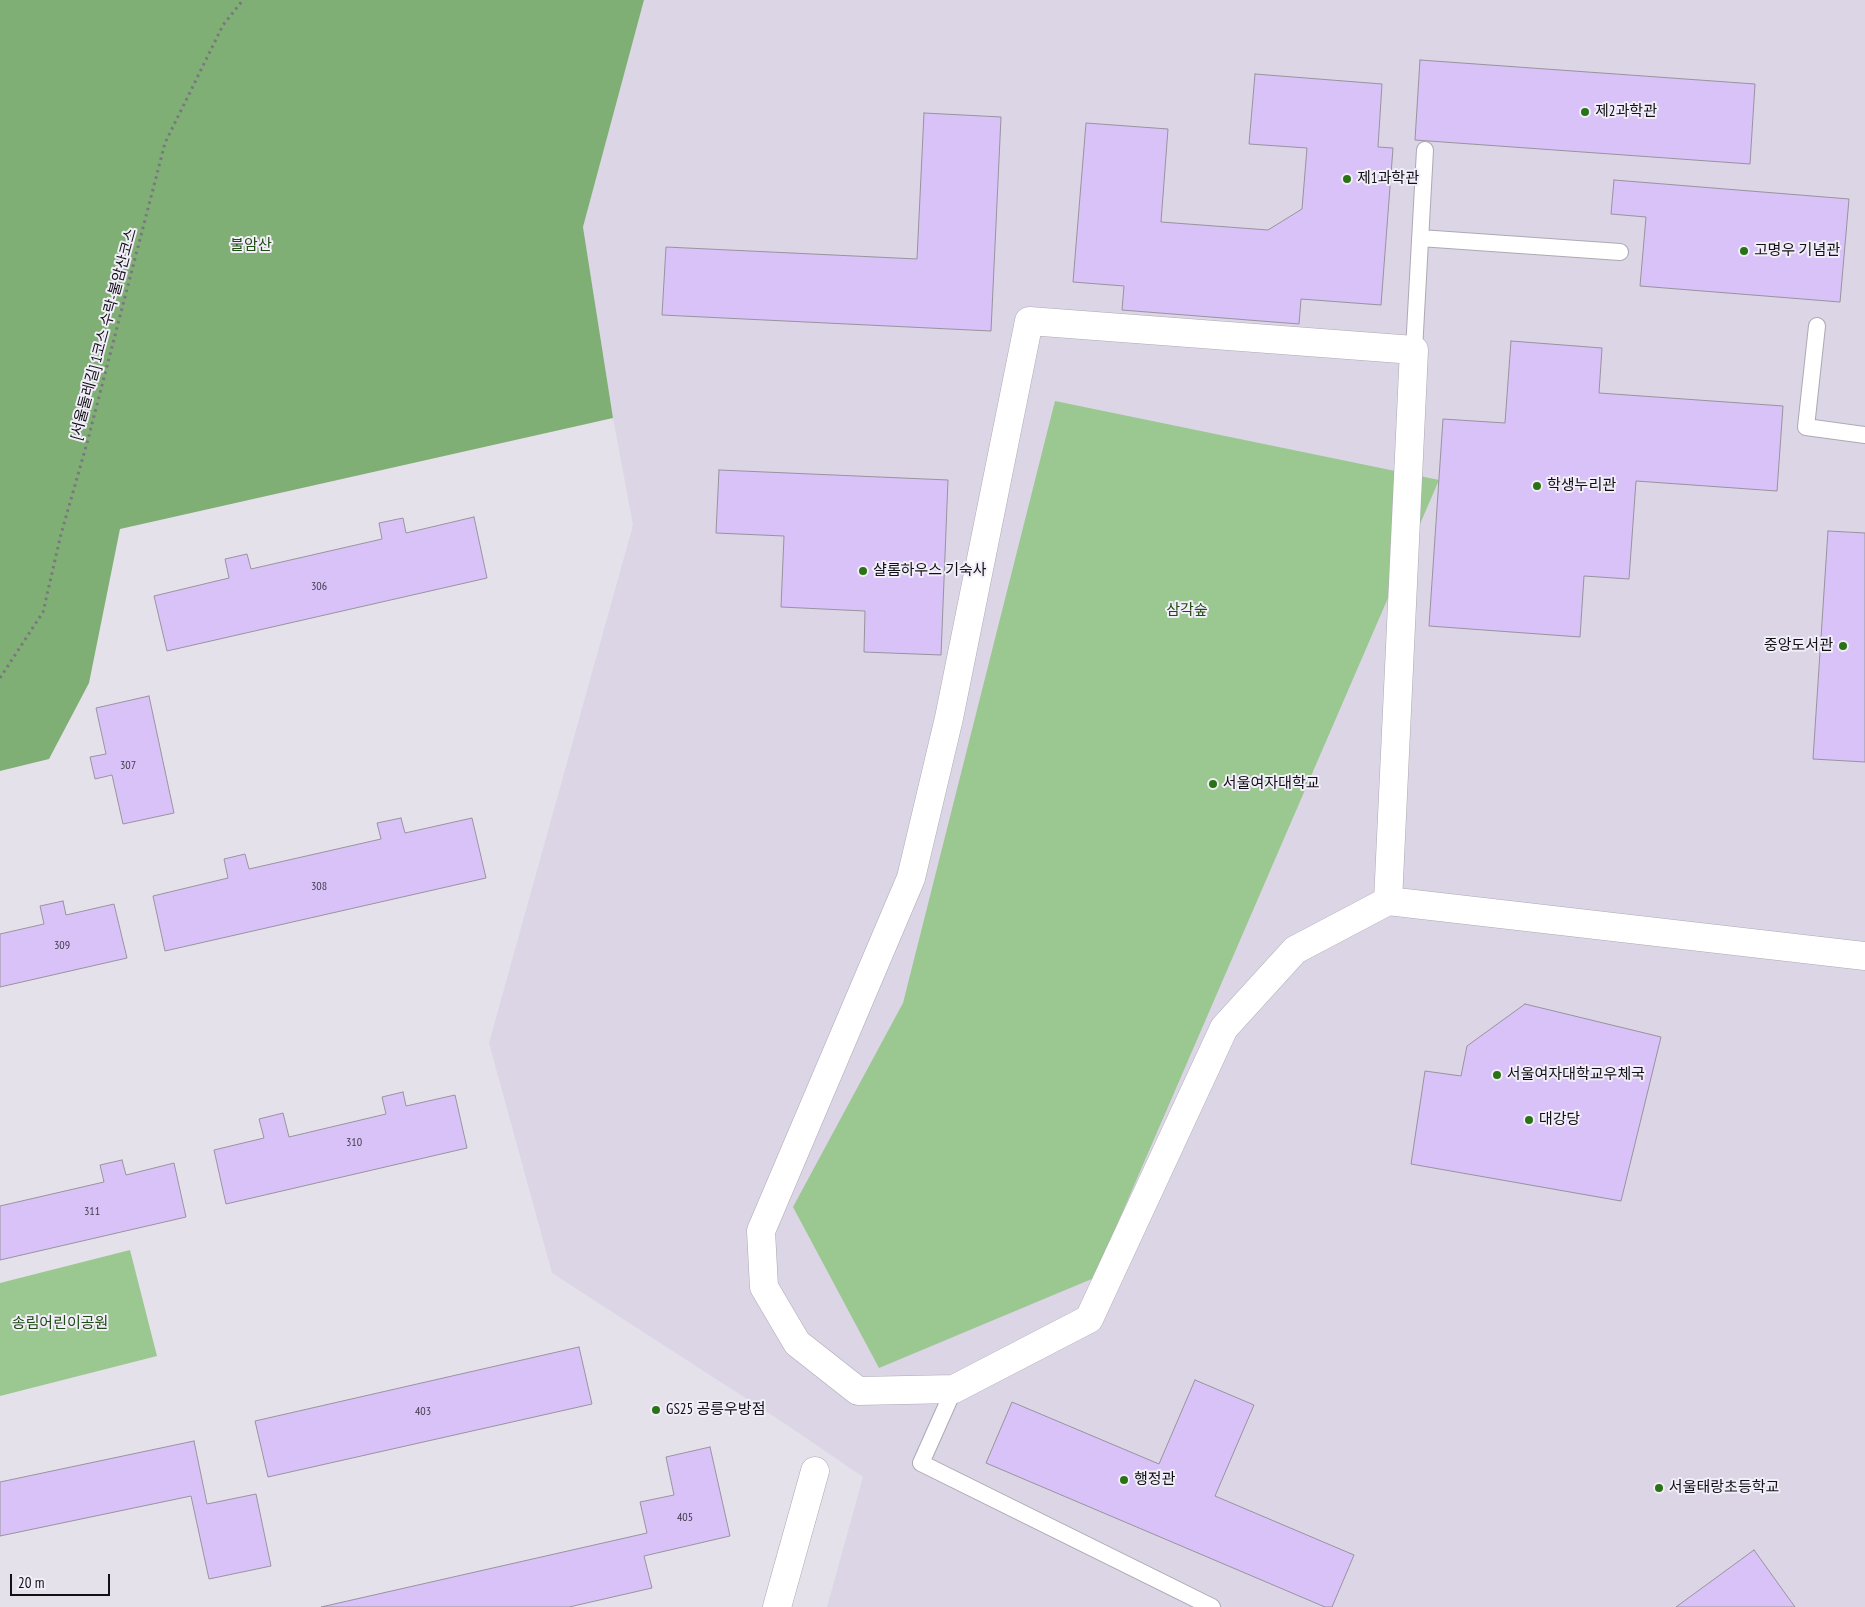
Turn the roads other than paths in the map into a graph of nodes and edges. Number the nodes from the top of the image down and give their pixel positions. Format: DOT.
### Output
graph roads {
  1 [pos="1425,150"];
  2 [pos="1420,238"];
  3 [pos="1620,252"];
  4 [pos="1817,326"];
  5 [pos="1414,350"];
  6 [pos="1865,435"];
  7 [pos="1388,901"];
  8 [pos="1865,956"];
  9 [pos="954,1389"];
  10 [pos="815,1471"];
  11 [pos="777,1607"];
  12 [pos="1212,1607"];
  1 -- 2 [label="lane"];
  2 -- 3 [label="lane"];
  2 -- 5 [label="lane"];
  4 -- 6 [label="lane"];
  5 -- 7 [label="street"];
  5 -- 9 [label="street"];
  7 -- 8 [label="street"];
  7 -- 9 [label="street"];
  9 -- 12 [label="lane"];
  10 -- 11 [label="street"];
}
